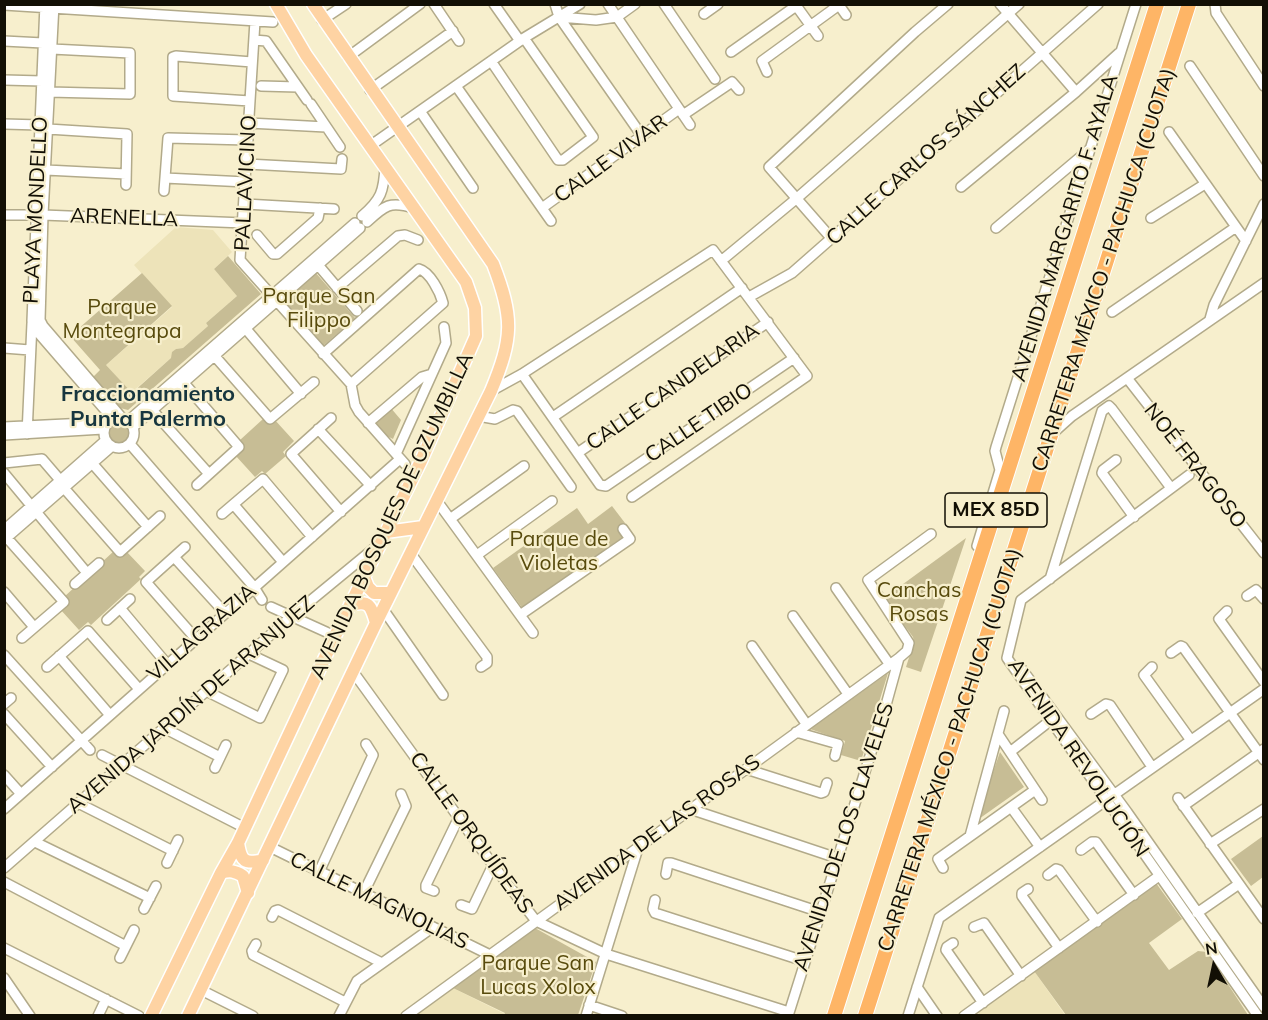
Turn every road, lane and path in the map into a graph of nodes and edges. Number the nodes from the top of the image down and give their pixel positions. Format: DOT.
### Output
graph roads {
  1 [pos="276,4"];
  2 [pos="313,4"];
  3 [pos="346,4"];
  4 [pos="420,4"];
  5 [pos="434,4"];
  6 [pos="494,4"];
  7 [pos="555,4"];
  8 [pos="580,4"];
  9 [pos="608,4"];
  10 [pos="635,4"];
  11 [pos="664,4"];
  12 [pos="718,4"];
  13 [pos="948,4"];
  14 [pos="1000,4"];
  15 [pos="1019,4"];
  16 [pos="1098,4"];
  17 [pos="1136,4"];
  18 [pos="1157,4"];
  19 [pos="1190,4"];
  20 [pos="1215,4"];
  21 [pos="4,5"];
  22 [pos="796,5"];
  23 [pos="50,6"];
  24 [pos="704,14"];
  25 [pos="1008,14"];
  26 [pos="846,15"];
  27 [pos="559,17"];
  28 [pos="617,17"];
  29 [pos="322,20"];
  30 [pos="255,21"];
  31 [pos="273,22"];
  32 [pos="810,27"];
  33 [pos="453,31"];
  34 [pos="818,36"];
  35 [pos="522,39"];
  36 [pos="254,40"];
  37 [pos="4,41"];
  38 [pos="459,41"];
  39 [pos="43,43"];
  40 [pos="52,49"];
  41 [pos="731,52"];
  42 [pos="1041,52"];
  43 [pos="1120,52"];
  44 [pos="348,57"];
  45 [pos="491,61"];
  46 [pos="252,62"];
  47 [pos="1190,66"];
  48 [pos="766,72"];
  49 [pos="715,79"];
  50 [pos="4,80"];
  51 [pos="42,81"];
  52 [pos="261,86"];
  53 [pos="456,86"];
  54 [pos="1263,86"];
  55 [pos="298,87"];
  56 [pos="370,90"];
  57 [pos="740,90"];
  58 [pos="49,92"];
  59 [pos="1076,92"];
  60 [pos="250,101"];
  61 [pos="420,111"];
  62 [pos="681,112"];
  63 [pos="249,123"];
  64 [pos="4,124"];
  65 [pos="690,125"];
  66 [pos="326,126"];
  67 [pos="44,127"];
  68 [pos="397,127"];
  69 [pos="1169,132"];
  70 [pos="642,136"];
  71 [pos="248,140"];
  72 [pos="370,146"];
  73 [pos="340,147"];
  74 [pos="1092,147"];
  75 [pos="342,159"];
  76 [pos="247,164"];
  77 [pos="385,166"];
  78 [pos="46,170"];
  79 [pos="126,174"];
  80 [pos="1263,176"];
  81 [pos="165,178"];
  82 [pos="246,182"];
  83 [pos="1205,184"];
  84 [pos="126,185"];
  85 [pos="962,187"];
  86 [pos="473,189"];
  87 [pos="164,191"];
  88 [pos="796,199"];
  89 [pos="245,204"];
  90 [pos="1263,204"];
  91 [pos="320,208"];
  92 [pos="334,208"];
  93 [pos="414,208"];
  94 [pos="542,208"];
  95 [pos="4,215"];
  96 [pos="39,215"];
  97 [pos="1151,218"];
  98 [pos="364,219"];
  99 [pos="551,220"];
  100 [pos="244,223"];
  101 [pos="1236,227"];
  102 [pos="996,228"];
  103 [pos="349,233"];
  104 [pos="257,235"];
  105 [pos="832,239"];
  106 [pos="418,240"];
  107 [pos="1246,241"];
  108 [pos="721,261"];
  109 [pos="318,265"];
  110 [pos="1263,284"];
  111 [pos="336,288"];
  112 [pos="742,288"];
  113 [pos="749,297"];
  114 [pos="274,298"];
  115 [pos="357,310"];
  116 [pos="1112,312"];
  117 [pos="1210,319"];
  118 [pos="32,321"];
  119 [pos="768,322"];
  120 [pos="444,327"];
  121 [pos="246,329"];
  122 [pos="4,348"];
  123 [pos="30,350"];
  124 [pos="212,353"];
  125 [pos="323,354"];
  126 [pos="794,358"];
  127 [pos="69,362"];
  128 [pos="432,374"];
  129 [pos="522,374"];
  130 [pos="1127,378"];
  131 [pos="315,382"];
  132 [pos="184,383"];
  133 [pos="351,384"];
  134 [pos="407,390"];
  135 [pos="491,391"];
  136 [pos="301,394"];
  137 [pos="418,402"];
  138 [pos="153,411"];
  139 [pos="478,416"];
  140 [pos="331,417"];
  141 [pos="553,417"];
  142 [pos="118,423"];
  143 [pos="368,423"];
  144 [pos="4,427"];
  145 [pos="318,429"];
  146 [pos="26,430"];
  147 [pos="4,435"];
  148 [pos="1051,435"];
  149 [pos="108,444"];
  150 [pos="130,444"];
  151 [pos="579,453"];
  152 [pos="400,459"];
  153 [pos="1116,460"];
  154 [pos="4,463"];
  155 [pos="92,464"];
  156 [pos="524,466"];
  157 [pos="4,473"];
  158 [pos="208,474"];
  159 [pos="1189,474"];
  160 [pos="62,484"];
  161 [pos="196,485"];
  162 [pos="371,486"];
  163 [pos="571,487"];
  164 [pos="1171,488"];
  165 [pos="632,497"];
  166 [pos="437,501"];
  167 [pos="552,501"];
  168 [pos="234,505"];
  169 [pos="34,509"];
  170 [pos="341,512"];
  171 [pos="222,514"];
  172 [pos="160,516"];
  173 [pos="1134,517"];
  174 [pos="450,519"];
  175 [pos="148,527"];
  176 [pos="423,527"];
  177 [pos="623,529"];
  178 [pos="386,532"];
  179 [pos="932,534"];
  180 [pos="5,536"];
  181 [pos="312,537"];
  182 [pos="380,544"];
  183 [pos="185,547"];
  184 [pos="1263,553"];
  185 [pos="411,554"];
  186 [pos="477,555"];
  187 [pos="174,557"];
  188 [pos="283,562"];
  189 [pos="99,563"];
  190 [pos="87,573"];
  191 [pos="364,577"];
  192 [pos="1050,579"];
  193 [pos="75,584"];
  194 [pos="254,587"];
  195 [pos="836,588"];
  196 [pos="4,592"];
  197 [pos="391,593"];
  198 [pos="1247,596"];
  199 [pos="130,599"];
  200 [pos="1263,599"];
  201 [pos="262,600"];
  202 [pos="350,605"];
  203 [pos="271,607"];
  204 [pos="120,608"];
  205 [pos="383,609"];
  206 [pos="1227,611"];
  207 [pos="225,614"];
  208 [pos="520,615"];
  209 [pos="292,616"];
  210 [pos="793,616"];
  211 [pos="107,620"];
  212 [pos="376,623"];
  213 [pos="34,627"];
  214 [pos="533,633"];
  215 [pos="335,636"];
  216 [pos="22,638"];
  217 [pos="196,639"];
  218 [pos="752,646"];
  219 [pos="1172,653"];
  220 [pos="249,654"];
  221 [pos="903,654"];
  222 [pos="4,655"];
  223 [pos="59,656"];
  224 [pos="167,664"];
  225 [pos="890,665"];
  226 [pos="47,667"];
  227 [pos="1152,667"];
  228 [pos="481,668"];
  229 [pos="354,673"];
  230 [pos="943,678"];
  231 [pos="1263,682"];
  232 [pos="139,689"];
  233 [pos="1263,689"];
  234 [pos="206,691"];
  235 [pos="848,694"];
  236 [pos="443,695"];
  237 [pos="1004,711"];
  238 [pos="1229,713"];
  239 [pos="4,714"];
  240 [pos="110,714"];
  241 [pos="1091,714"];
  242 [pos="1054,718"];
  243 [pos="807,725"];
  244 [pos="165,728"];
  245 [pos="796,732"];
  246 [pos="998,734"];
  247 [pos="1190,739"];
  248 [pos="81,740"];
  249 [pos="366,744"];
  250 [pos="226,745"];
  251 [pos="90,750"];
  252 [pos="1010,752"];
  253 [pos="1262,754"];
  254 [pos="102,755"];
  255 [pos="835,756"];
  256 [pos="220,757"];
  257 [pos="122,766"];
  258 [pos="52,767"];
  259 [pos="1152,767"];
  260 [pos="215,768"];
  261 [pos="746,769"];
  262 [pos="4,775"];
  263 [pos="828,783"];
  264 [pos="1035,790"];
  265 [pos="21,794"];
  266 [pos="401,794"];
  267 [pos="1109,797"];
  268 [pos="1042,800"];
  269 [pos="80,804"];
  270 [pos="1011,807"];
  271 [pos="4,809"];
  272 [pos="690,809"];
  273 [pos="1263,809"];
  274 [pos="459,817"];
  275 [pos="245,828"];
  276 [pos="970,836"];
  277 [pos="178,840"];
  278 [pos="35,842"];
  279 [pos="238,843"];
  280 [pos="1210,844"];
  281 [pos="639,845"];
  282 [pos="270,847"];
  283 [pos="1040,847"];
  284 [pos="1081,850"];
  285 [pos="172,851"];
  286 [pos="837,858"];
  287 [pos="263,860"];
  288 [pos="167,863"];
  289 [pos="493,865"];
  290 [pos="4,868"];
  291 [pos="943,868"];
  292 [pos="319,872"];
  293 [pos="221,873"];
  294 [pos="666,874"];
  295 [pos="1048,875"];
  296 [pos="1159,876"];
  297 [pos="4,882"];
  298 [pos="1239,884"];
  299 [pos="156,886"];
  300 [pos="1029,888"];
  301 [pos="434,891"];
  302 [pos="248,893"];
  303 [pos="363,894"];
  304 [pos="1134,895"];
  305 [pos="150,898"];
  306 [pos="655,900"];
  307 [pos="461,905"];
  308 [pos="144,909"];
  309 [pos="820,912"];
  310 [pos="1197,913"];
  311 [pos="1262,914"];
  312 [pos="272,917"];
  313 [pos="536,921"];
  314 [pos="1097,922"];
  315 [pos="433,927"];
  316 [pos="974,927"];
  317 [pos="134,930"];
  318 [pos="953,943"];
  319 [pos="256,944"];
  320 [pos="126,946"];
  321 [pos="4,948"];
  322 [pos="1059,948"];
  323 [pos="488,954"];
  324 [pos="606,954"];
  325 [pos="120,958"];
  326 [pos="804,961"];
  327 [pos="382,963"];
  328 [pos="1021,976"];
  329 [pos="4,978"];
  330 [pos="917,987"];
  331 [pos="201,990"];
  332 [pos="106,999"];
  333 [pos="345,1002"];
  334 [pos="982,1003"];
  335 [pos="589,1005"];
  336 [pos="1263,1007"];
  337 [pos="788,1014"];
  338 [pos="30,1016"];
  339 [pos="98,1016"];
  340 [pos="139,1016"];
  341 [pos="151,1016"];
  342 [pos="188,1016"];
  343 [pos="253,1016"];
  344 [pos="339,1016"];
  345 [pos="406,1016"];
  346 [pos="586,1016"];
  347 [pos="622,1016"];
  348 [pos="834,1016"];
  349 [pos="865,1016"];
  350 [pos="908,1016"];
  351 [pos="938,1016"];
  352 [pos="964,1016"];
  353 [pos="1258,1016"];
  1 -- 72 [label="main road, AVENIDA BOSQUES DE OZUMBILLA"];
  2 -- 29 [label="main road, AVENIDA BOSQUES DE OZUMBILLA"];
  3 -- 29 [label="street"];
  4 -- 44 [label="street"];
  5 -- 33 [label="street"];
  6 -- 35 [label="street"];
  7 -- 27 [label="street"];
  8 -- 27 [label="street"];
  9 -- 28 [label="street"];
  10 -- 28 [label="street"];
  11 -- 49 [label="street"];
  12 -- 24 [label="street"];
  13 -- 88 [label="street"];
  14 -- 25 [label="street"];
  15 -- 25 [label="street"];
  16 -- 42 [label="street, CALLE CARLOS SÁNCHEZ"];
  17 -- 43 [label="street, AVENIDA MARGARITO F. AYALA"];
  18 -- 230 [label="highway, CARRETERA MÉXICO - PACHUCA (CUOTA) / MEX 85D"];
  19 -- 148 [label="highway, CARRETERA MÉXICO - PACHUCA (CUOTA) / MEX 85D"];
  20 -- 54 [label="street"];
  21 -- 23 [label="street"];
  22 -- 32 [label="street"];
  22 -- 41 [label="street"];
  23 -- 30 [label="street"];
  23 -- 39 [label="street, PLAYA MONDELLO"];
  23 -- 40 [label="street, PLAYA MONDELLO"];
  25 -- 42 [label="street"];
  25 -- 88 [label="street"];
  26 -- 32 [label="street"];
  27 -- 28 [label="street"];
  27 -- 35 [label="street"];
  27 -- 70 [label="street"];
  28 -- 62 [label="street"];
  29 -- 44 [label="main road, AVENIDA BOSQUES DE OZUMBILLA"];
  30 -- 31 [label="street"];
  30 -- 36 [label="street, PALLAVICINO"];
  32 -- 34 [label="street"];
  32 -- 48 [label="street"];
  33 -- 38 [label="street"];
  33 -- 56 [label="street"];
  35 -- 45 [label="street"];
  35 -- 45 [label="street"];
  36 -- 46 [label="street, PALLAVICINO"];
  36 -- 55 [label="street"];
  37 -- 39 [label="street"];
  39 -- 51 [label="street, PLAYA MONDELLO"];
  40 -- 58 [label="street, PLAYA MONDELLO"];
  40 -- 58 [label="street"];
  42 -- 59 [label="street"];
  42 -- 105 [label="street, CALLE CARLOS SÁNCHEZ"];
  43 -- 59 [label="street"];
  43 -- 74 [label="street, AVENIDA MARGARITO F. AYALA"];
  44 -- 56 [label="main road, AVENIDA BOSQUES DE OZUMBILLA"];
  45 -- 53 [label="street"];
  46 -- 60 [label="street, PALLAVICINO"];
  46 -- 60 [label="street"];
  47 -- 80 [label="street"];
  50 -- 51 [label="street"];
  51 -- 67 [label="street, PLAYA MONDELLO"];
  52 -- 55 [label="street"];
  53 -- 61 [label="street"];
  53 -- 94 [label="street"];
  55 -- 66 [label="street"];
  56 -- 68 [label="main road, AVENIDA BOSQUES DE OZUMBILLA"];
  57 -- 62 [label="street, CALLE VIVAR"];
  58 -- 67 [label="street, PLAYA MONDELLO"];
  59 -- 85 [label="street"];
  60 -- 63 [label="street, PALLAVICINO"];
  61 -- 68 [label="street"];
  61 -- 86 [label="street"];
  62 -- 65 [label="street"];
  62 -- 70 [label="street, CALLE VIVAR"];
  63 -- 66 [label="street"];
  63 -- 71 [label="street, PALLAVICINO"];
  64 -- 67 [label="street"];
  66 -- 73 [label="street"];
  67 -- 78 [label="street, PLAYA MONDELLO"];
  67 -- 79 [label="street"];
  67 -- 96 [label="street, PLAYA MONDELLO"];
  68 -- 72 [label="street"];
  68 -- 135 [label="main road, AVENIDA BOSQUES DE OZUMBILLA"];
  69 -- 83 [label="street"];
  70 -- 94 [label="street, CALLE VIVAR"];
  71 -- 76 [label="street, PALLAVICINO"];
  71 -- 81 [label="street"];
  72 -- 77 [label="main road, AVENIDA BOSQUES DE OZUMBILLA"];
  74 -- 102 [label="street"];
  74 -- 230 [label="street, AVENIDA MARGARITO F. AYALA"];
  75 -- 76 [label="street"];
  76 -- 82 [label="street, PALLAVICINO"];
  77 -- 93 [label="main road, AVENIDA BOSQUES DE OZUMBILLA"];
  77 -- 98 [label="street"];
  78 -- 79 [label="street"];
  78 -- 96 [label="street, PLAYA MONDELLO"];
  79 -- 84 [label="street"];
  81 -- 82 [label="street"];
  81 -- 87 [label="street"];
  82 -- 89 [label="street, PALLAVICINO"];
  83 -- 97 [label="street"];
  83 -- 101 [label="street"];
  88 -- 105 [label="street"];
  88 -- 108 [label="street"];
  89 -- 91 [label="street"];
  89 -- 100 [label="street, PALLAVICINO"];
  90 -- 107 [label="street"];
  91 -- 92 [label="street"];
  91 -- 104 [label="street"];
  93 -- 98 [label="street"];
  93 -- 178 [label="main road, AVENIDA BOSQUES DE OZUMBILLA"];
  94 -- 99 [label="street"];
  95 -- 96 [label="street, ARENELLA"];
  96 -- 100 [label="street, ARENELLA"];
  96 -- 118 [label="street, PLAYA MONDELLO"];
  96 -- 127 [label="street, PLAYA MONDELLO"];
  98 -- 103 [label="street"];
  100 -- 114 [label="street, PALLAVICINO"];
  101 -- 107 [label="street"];
  101 -- 116 [label="street"];
  103 -- 109 [label="street"];
  103 -- 114 [label="street"];
  105 -- 113 [label="street, CALLE CARLOS SÁNCHEZ"];
  106 -- 111 [label="street"];
  107 -- 117 [label="street"];
  108 -- 112 [label="street"];
  108 -- 129 [label="street"];
  109 -- 111 [label="street"];
  109 -- 114 [label="street"];
  110 -- 117 [label="street"];
  111 -- 115 [label="street"];
  112 -- 113 [label="street"];
  112 -- 141 [label="street"];
  113 -- 119 [label="street"];
  114 -- 121 [label="street"];
  114 -- 124 [label="street"];
  114 -- 125 [label="street, PALLAVICINO"];
  117 -- 130 [label="street"];
  118 -- 123 [label="street"];
  118 -- 127 [label="street, PLAYA MONDELLO"];
  119 -- 126 [label="street"];
  119 -- 151 [label="street, CALLE CANDELARIA"];
  120 -- 128 [label="street"];
  121 -- 124 [label="street"];
  121 -- 136 [label="street"];
  122 -- 123 [label="street"];
  123 -- 146 [label="street"];
  124 -- 132 [label="street"];
  124 -- 136 [label="street"];
  124 -- 142 [label="street"];
  125 -- 133 [label="street, PALLAVICINO"];
  125 -- 133 [label="street"];
  126 -- 151 [label="street, CALLE TIBIO"];
  126 -- 165 [label="street"];
  127 -- 142 [label="street, PLAYA MONDELLO"];
  128 -- 134 [label="street"];
  128 -- 137 [label="street"];
  129 -- 135 [label="street"];
  129 -- 141 [label="street"];
  130 -- 148 [label="street"];
  130 -- 184 [label="street, NOÉ FRAGOSO"];
  131 -- 136 [label="street"];
  132 -- 138 [label="street"];
  132 -- 158 [label="street"];
  133 -- 143 [label="street, PALLAVICINO"];
  134 -- 137 [label="street"];
  134 -- 143 [label="street"];
  135 -- 139 [label="main road, AVENIDA BOSQUES DE OZUMBILLA"];
  137 -- 152 [label="street"];
  138 -- 142 [label="street"];
  138 -- 158 [label="street"];
  139 -- 163 [label="street"];
  139 -- 166 [label="main road, AVENIDA BOSQUES DE OZUMBILLA"];
  140 -- 145 [label="street"];
  141 -- 151 [label="street"];
  142 -- 146 [label="street"];
  142 -- 149 [label="street"];
  142 -- 150 [label="street"];
  143 -- 152 [label="street, PALLAVICINO"];
  144 -- 146 [label="street"];
  145 -- 162 [label="street"];
  145 -- 170 [label="street"];
  146 -- 147 [label="street"];
  148 -- 349 [label="highway, CARRETERA MÉXICO - PACHUCA (CUOTA) / MEX 85D"];
  149 -- 150 [label="street"];
  149 -- 155 [label="street"];
  149 -- 160 [label="street"];
  150 -- 194 [label="street"];
  152 -- 162 [label="street, VILLAGRAZIA"];
  153 -- 173 [label="street"];
  154 -- 160 [label="street"];
  155 -- 160 [label="street"];
  155 -- 175 [label="street"];
  156 -- 174 [label="street"];
  157 -- 169 [label="street"];
  158 -- 161 [label="street"];
  159 -- 164 [label="street"];
  160 -- 169 [label="street"];
  160 -- 175 [label="street"];
  162 -- 170 [label="street, VILLAGRAZIA"];
  164 -- 173 [label="street"];
  164 -- 192 [label="street"];
  166 -- 174 [label="street"];
  166 -- 176 [label="main road, AVENIDA BOSQUES DE OZUMBILLA"];
  167 -- 186 [label="street"];
  168 -- 171 [label="street"];
  168 -- 181 [label="street"];
  168 -- 188 [label="street"];
  169 -- 180 [label="street"];
  169 -- 190 [label="street"];
  170 -- 181 [label="street, VILLAGRAZIA"];
  172 -- 175 [label="street"];
  173 -- 192 [label="street"];
  174 -- 186 [label="street"];
  176 -- 178 [label="main road"];
  176 -- 185 [label="main road, AVENIDA BOSQUES DE OZUMBILLA"];
  177 -- 208 [label="street"];
  178 -- 182 [label="main road, AVENIDA BOSQUES DE OZUMBILLA"];
  179 -- 221 [label="street"];
  180 -- 213 [label="street"];
  181 -- 188 [label="street, VILLAGRAZIA"];
  182 -- 191 [label="main road, AVENIDA BOSQUES DE OZUMBILLA"];
  182 -- 209 [label="street, AVENIDA JARDÍN DE ARANJUEZ"];
  183 -- 187 [label="street"];
  185 -- 197 [label="main road, AVENIDA BOSQUES DE OZUMBILLA"];
  185 -- 228 [label="street"];
  186 -- 208 [label="street"];
  187 -- 207 [label="street"];
  187 -- 217 [label="street"];
  188 -- 194 [label="street, VILLAGRAZIA"];
  189 -- 190 [label="street"];
  190 -- 193 [label="street"];
  191 -- 197 [label="main road"];
  191 -- 202 [label="main road, AVENIDA BOSQUES DE OZUMBILLA"];
  192 -- 242 [label="street, AVENIDA REVOLUCIÓN"];
  194 -- 201 [label="street"];
  194 -- 207 [label="street, VILLAGRAZIA"];
  195 -- 225 [label="street"];
  196 -- 213 [label="street"];
  197 -- 205 [label="main road, AVENIDA BOSQUES DE OZUMBILLA"];
  198 -- 200 [label="street"];
  199 -- 204 [label="street"];
  202 -- 212 [label="main road"];
  202 -- 215 [label="main road, AVENIDA BOSQUES DE OZUMBILLA"];
  203 -- 209 [label="street"];
  204 -- 211 [label="street"];
  204 -- 224 [label="street"];
  205 -- 212 [label="main road, AVENIDA BOSQUES DE OZUMBILLA"];
  205 -- 236 [label="street"];
  206 -- 231 [label="street"];
  207 -- 217 [label="street, VILLAGRAZIA"];
  208 -- 214 [label="street"];
  209 -- 215 [label="street"];
  209 -- 220 [label="street, AVENIDA JARDÍN DE ARANJUEZ"];
  210 -- 235 [label="street"];
  212 -- 229 [label="main road, AVENIDA BOSQUES DE OZUMBILLA"];
  213 -- 216 [label="street"];
  215 -- 275 [label="main road, AVENIDA BOSQUES DE OZUMBILLA"];
  217 -- 224 [label="street, VILLAGRAZIA"];
  218 -- 243 [label="street"];
  219 -- 238 [label="street"];
  220 -- 234 [label="street, AVENIDA JARDÍN DE ARANJUEZ"];
  220 -- 234 [label="street"];
  221 -- 225 [label="street, AVENIDA DE LAS ROSAS"];
  221 -- 286 [label="street, AVENIDA DE LOS CLAVELES"];
  222 -- 248 [label="street"];
  223 -- 226 [label="street"];
  223 -- 232 [label="street"];
  223 -- 240 [label="street"];
  224 -- 232 [label="street, VILLAGRAZIA"];
  225 -- 235 [label="street, AVENIDA DE LAS ROSAS"];
  227 -- 247 [label="street"];
  229 -- 274 [label="street, CALLE ORQUÍDEAS"];
  229 -- 282 [label="main road, AVENIDA BOSQUES DE OZUMBILLA"];
  230 -- 348 [label="highway, CARRETERA MÉXICO - PACHUCA (CUOTA) / MEX 85D"];
  232 -- 240 [label="street, VILLAGRAZIA"];
  233 -- 238 [label="street"];
  234 -- 244 [label="street, AVENIDA JARDÍN DE ARANJUEZ"];
  235 -- 243 [label="street, AVENIDA DE LAS ROSAS"];
  237 -- 246 [label="street"];
  238 -- 247 [label="street"];
  238 -- 253 [label="street"];
  239 -- 258 [label="street"];
  240 -- 248 [label="street, VILLAGRAZIA"];
  241 -- 259 [label="street"];
  242 -- 252 [label="street"];
  242 -- 267 [label="street, AVENIDA REVOLUCIÓN"];
  243 -- 245 [label="street, AVENIDA DE LAS ROSAS"];
  244 -- 256 [label="street"];
  244 -- 257 [label="street, AVENIDA JARDÍN DE ARANJUEZ"];
  245 -- 255 [label="street"];
  245 -- 261 [label="street, AVENIDA DE LAS ROSAS"];
  246 -- 252 [label="street"];
  246 -- 276 [label="street"];
  247 -- 259 [label="street"];
  248 -- 251 [label="street"];
  248 -- 258 [label="street, VILLAGRAZIA"];
  249 -- 292 [label="street"];
  250 -- 256 [label="street"];
  252 -- 264 [label="street"];
  253 -- 280 [label="street"];
  254 -- 257 [label="street"];
  256 -- 260 [label="street"];
  257 -- 269 [label="street, AVENIDA JARDÍN DE ARANJUEZ"];
  257 -- 275 [label="street"];
  258 -- 265 [label="street, VILLAGRAZIA"];
  259 -- 267 [label="street"];
  261 -- 263 [label="street"];
  261 -- 272 [label="street, AVENIDA DE LAS ROSAS"];
  262 -- 265 [label="street"];
  264 -- 268 [label="street"];
  264 -- 270 [label="street"];
  265 -- 271 [label="street, VILLAGRAZIA"];
  266 -- 303 [label="street"];
  267 -- 283 [label="street"];
  267 -- 296 [label="street, AVENIDA REVOLUCIÓN"];
  267 -- 310 [label="street, AVENIDA REVOLUCIÓN"];
  269 -- 278 [label="street, AVENIDA JARDÍN DE ARANJUEZ"];
  269 -- 285 [label="street"];
  270 -- 276 [label="street"];
  270 -- 283 [label="street"];
  272 -- 281 [label="street, AVENIDA DE LAS ROSAS"];
  272 -- 286 [label="street"];
  273 -- 280 [label="street"];
  274 -- 289 [label="street, CALLE ORQUÍDEAS"];
  274 -- 301 [label="street"];
  275 -- 279 [label="main road, AVENIDA BOSQUES DE OZUMBILLA"];
  276 -- 291 [label="street"];
  277 -- 285 [label="street"];
  278 -- 290 [label="street, AVENIDA JARDÍN DE ARANJUEZ"];
  278 -- 305 [label="street"];
  279 -- 287 [label="main road"];
  279 -- 293 [label="main road, AVENIDA BOSQUES DE OZUMBILLA"];
  280 -- 298 [label="street"];
  281 -- 313 [label="street, AVENIDA DE LAS ROSAS"];
  281 -- 324 [label="street"];
  282 -- 287 [label="main road, AVENIDA BOSQUES DE OZUMBILLA"];
  282 -- 292 [label="street, CALLE MAGNOLIAS"];
  283 -- 330 [label="street"];
  284 -- 304 [label="street"];
  285 -- 288 [label="street"];
  286 -- 309 [label="street, AVENIDA DE LOS CLAVELES"];
  287 -- 302 [label="main road, AVENIDA BOSQUES DE OZUMBILLA"];
  289 -- 307 [label="street"];
  289 -- 313 [label="street, CALLE ORQUÍDEAS"];
  292 -- 303 [label="street, CALLE MAGNOLIAS"];
  293 -- 302 [label="main road"];
  293 -- 341 [label="main road, AVENIDA BOSQUES DE OZUMBILLA"];
  294 -- 309 [label="street"];
  295 -- 314 [label="street"];
  296 -- 304 [label="street"];
  296 -- 353 [label="street, AVENIDA REVOLUCIÓN"];
  297 -- 320 [label="street"];
  298 -- 310 [label="street"];
  298 -- 311 [label="street"];
  299 -- 305 [label="street"];
  300 -- 322 [label="street"];
  302 -- 331 [label="main road, AVENIDA BOSQUES DE OZUMBILLA"];
  303 -- 315 [label="street, CALLE MAGNOLIAS"];
  304 -- 314 [label="street"];
  305 -- 308 [label="street"];
  306 -- 326 [label="street"];
  309 -- 326 [label="street, AVENIDA DE LOS CLAVELES"];
  310 -- 336 [label="street, AVENIDA REVOLUCIÓN"];
  312 -- 327 [label="street"];
  313 -- 323 [label="street, AVENIDA DE LAS ROSAS"];
  313 -- 324 [label="street, CALLE ORQUÍDEAS"];
  314 -- 322 [label="street"];
  315 -- 323 [label="street, CALLE MAGNOLIAS"];
  315 -- 327 [label="street"];
  316 -- 328 [label="street"];
  317 -- 320 [label="street"];
  318 -- 334 [label="street"];
  319 -- 333 [label="street"];
  320 -- 325 [label="street"];
  321 -- 332 [label="street"];
  322 -- 328 [label="street"];
  323 -- 345 [label="street, AVENIDA DE LAS ROSAS"];
  324 -- 335 [label="street"];
  324 -- 337 [label="street, CALLE ORQUÍDEAS"];
  326 -- 337 [label="street, AVENIDA DE LOS CLAVELES"];
  327 -- 333 [label="street"];
  328 -- 334 [label="street"];
  329 -- 338 [label="street"];
  330 -- 350 [label="street"];
  330 -- 351 [label="street"];
  331 -- 342 [label="main road, AVENIDA BOSQUES DE OZUMBILLA"];
  331 -- 343 [label="street"];
  332 -- 339 [label="street"];
  332 -- 340 [label="street"];
  333 -- 344 [label="street"];
  334 -- 352 [label="street"];
  335 -- 346 [label="street"];
  335 -- 347 [label="street"];
}
